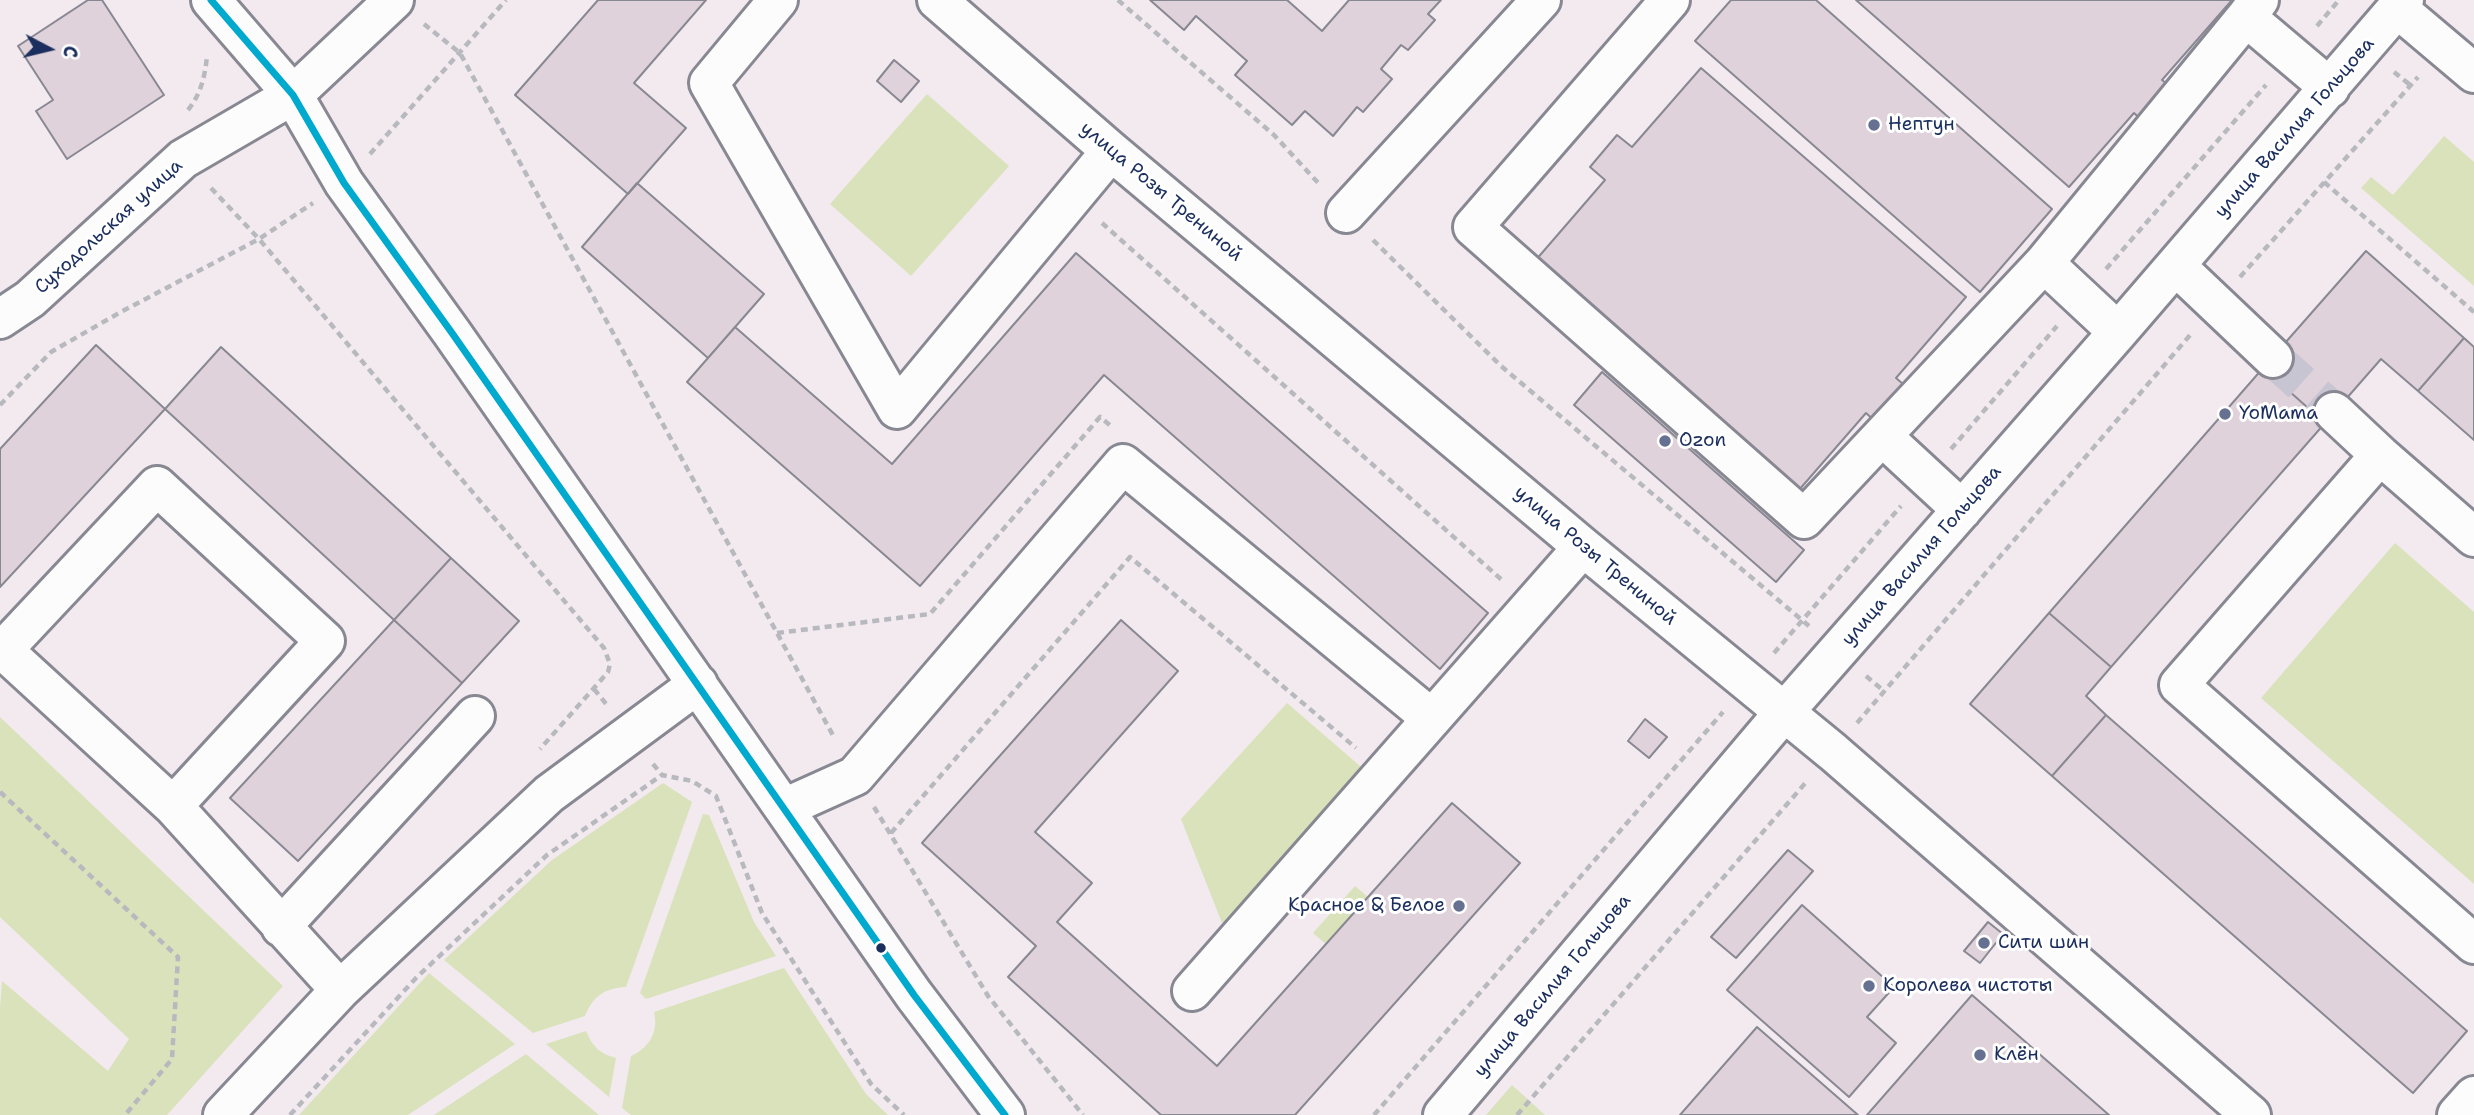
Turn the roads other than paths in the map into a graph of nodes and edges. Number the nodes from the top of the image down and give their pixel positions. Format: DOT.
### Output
graph roads {
  1 [pos="211,0"];
  2 [pos="394,0"];
  3 [pos="778,0"];
  4 [pos="937,0"];
  5 [pos="1541,0"];
  6 [pos="1670,0"];
  7 [pos="2401,4"];
  8 [pos="2253,8"];
  9 [pos="2461,62"];
  10 [pos="2330,88"];
  11 [pos="293,95"];
  12 [pos="1111,151"];
  13 [pos="1346,213"];
  14 [pos="2044,263"];
  15 [pos="2176,266"];
  16 [pos="0,319"];
  17 [pos="2118,332"];
  18 [pos="2273,358"];
  19 [pos="2334,412"];
  20 [pos="1882,436"];
  21 [pos="2380,455"];
  22 [pos="1962,510"];
  23 [pos="2474,537"];
  24 [pos="1583,547"];
  25 [pos="698,684"];
  26 [pos="1785,711"];
  27 [pos="475,716"];
  28 [pos="1431,718"];
  29 [pos="173,806"];
  30 [pos="784,808"];
  31 [pos="281,927"];
  32 [pos="2474,944"];
  33 [pos="341,990"];
  34 [pos="1192,991"];
  35 [pos="2474,1096"];
  36 [pos="223,1115"];
  37 [pos="1005,1115"];
  38 [pos="1443,1115"];
  39 [pos="2251,1115"];
  40 [pos="2457,1115"];
  1 -- 11 [label="street"];
  2 -- 11 [label="street, Суходольская улица"];
  3 -- 12 [label="street"];
  4 -- 12 [label="street, улица Розы Трениной"];
  5 -- 13 [label="street"];
  6 -- 20 [label="street"];
  7 -- 9 [label="street"];
  7 -- 10 [label="street, улица Василия Гольцова"];
  8 -- 10 [label="street"];
  8 -- 14 [label="street"];
  10 -- 15 [label="street, улица Василия Гольцова"];
  11 -- 16 [label="street, Суходольская улица"];
  11 -- 25 [label="street"];
  12 -- 24 [label="street, улица Розы Трениной"];
  14 -- 17 [label="street"];
  14 -- 20 [label="street"];
  15 -- 17 [label="street, улица Василия Гольцова"];
  15 -- 18 [label="street"];
  17 -- 22 [label="street, улица Василия Гольцова"];
  19 -- 21 [label="street"];
  20 -- 22 [label="street"];
  21 -- 23 [label="street"];
  21 -- 32 [label="street"];
  22 -- 26 [label="street, улица Василия Гольцова"];
  24 -- 26 [label="street, улица Розы Трениной"];
  24 -- 28 [label="street"];
  25 -- 30 [label="street"];
  25 -- 33 [label="street"];
  26 -- 38 [label="street, улица Василия Гольцова"];
  26 -- 39 [label="street, улица Розы Трениной"];
  27 -- 31 [label="street"];
  28 -- 30 [label="street"];
  28 -- 34 [label="street"];
  29 -- 29 [label="street"];
  29 -- 31 [label="street"];
  30 -- 37 [label="street"];
  31 -- 33 [label="street"];
  33 -- 36 [label="street"];
  35 -- 40 [label="street"];
}
